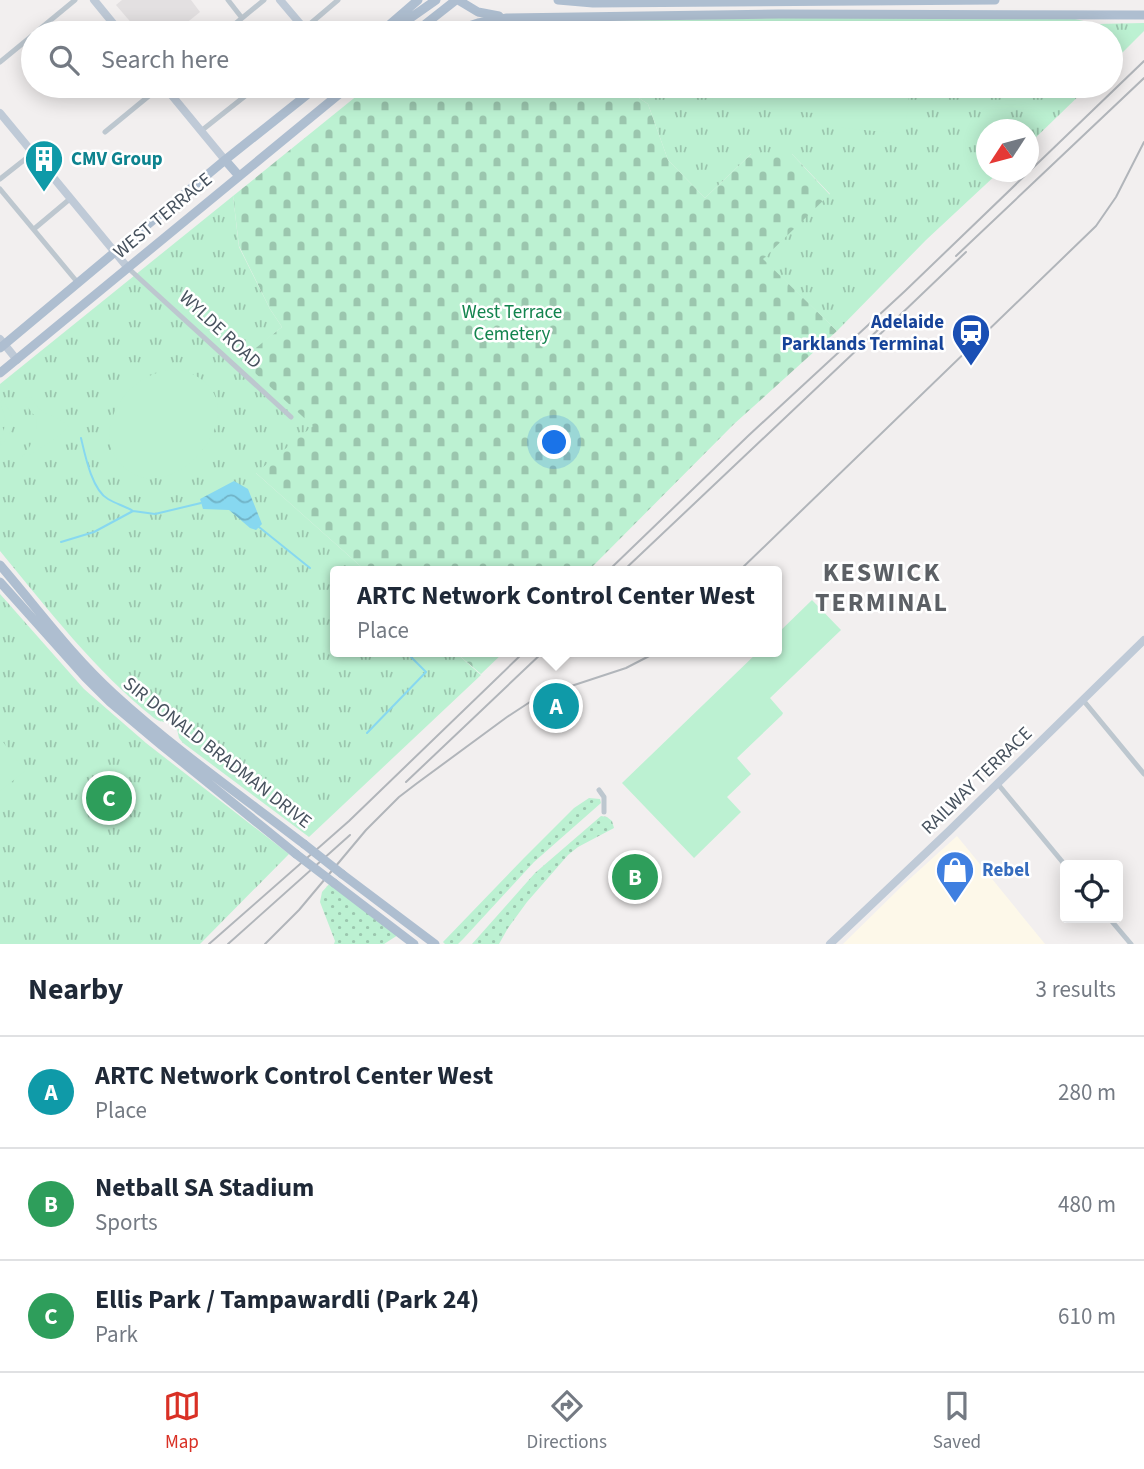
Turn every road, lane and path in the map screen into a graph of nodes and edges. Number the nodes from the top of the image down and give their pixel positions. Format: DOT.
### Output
graph roads {
  1 [pos="75,0"];
  2 [pos="94,0"];
  3 [pos="228,0"];
  4 [pos="264,0"];
  5 [pos="281,0"];
  6 [pos="338,0"];
  7 [pos="418,0"];
  8 [pos="436,0"];
  9 [pos="457,0"];
  10 [pos="558,0"];
  11 [pos="995,0"];
  12 [pos="945,1"];
  13 [pos="946,14"];
  14 [pos="1144,15"];
  15 [pos="242,18"];
  16 [pos="508,18"];
  17 [pos="50,21"];
  18 [pos="111,21"];
  19 [pos="238,21"];
  20 [pos="298,21"];
  21 [pos="316,21"];
  22 [pos="394,21"];
  23 [pos="406,21"];
  24 [pos="430,21"];
  25 [pos="486,21"];
  26 [pos="21,45"];
  27 [pos="0,62"];
  28 [pos="148,98"];
  29 [pos="173,98"];
  30 [pos="243,98"];
  31 [pos="303,98"];
  32 [pos="334,98"];
  33 [pos="0,113"];
  34 [pos="201,131"];
  35 [pos="105,132"];
  36 [pos="33,153"];
  37 [pos="225,160"];
  38 [pos="239,176"];
  39 [pos="0,179"];
  40 [pos="0,189"];
  41 [pos="71,198"];
  42 [pos="34,229"];
  43 [pos="115,252"];
  44 [pos="128,268"];
  45 [pos="78,283"];
  46 [pos="1,344"];
  47 [pos="17,360"];
  48 [pos="0,373"];
  49 [pos="291,417"];
  50 [pos="0,565"];
  51 [pos="0,582"];
  52 [pos="1144,640"];
  53 [pos="1083,700"];
  54 [pos="1144,774"];
  55 [pos="997,783"];
  56 [pos="599,790"];
  57 [pos="604,812"];
  58 [pos="1061,860"];
  59 [pos="1113,923"];
  60 [pos="414,944"];
  61 [pos="435,944"];
  62 [pos="830,944"];
  63 [pos="1131,944"];
  1 -- 17 [label="street"];
  2 -- 18 [label="main road"];
  3 -- 15 [label="street"];
  4 -- 15 [label="street"];
  5 -- 20 [label="main road"];
  6 -- 21 [label="street"];
  7 -- 22 [label="main road"];
  8 -- 23 [label="main road"];
  9 -- 16 [label="main road"];
  9 -- 24 [label="main road"];
  10 -- 12 [label="main road"];
  11 -- 12 [label="main road"];
  12 -- 13 [label="main road"];
  13 -- 14 [label="main road"];
  13 -- 16 [label="main road"];
  15 -- 19 [label="street"];
  16 -- 25 [label="main road"];
  26 -- 27 [label="street"];
  28 -- 35 [label="street"];
  29 -- 34 [label="main road"];
  30 -- 34 [label="street"];
  31 -- 37 [label="main road, WEST TERRACE"];
  32 -- 38 [label="main road, WEST TERRACE"];
  33 -- 36 [label="main road"];
  34 -- 37 [label="main road"];
  36 -- 39 [label="street"];
  36 -- 41 [label="main road"];
  37 -- 38 [label="main road"];
  37 -- 43 [label="main road, WEST TERRACE"];
  38 -- 44 [label="main road, WEST TERRACE"];
  40 -- 42 [label="street"];
  41 -- 42 [label="street"];
  41 -- 43 [label="main road"];
  42 -- 45 [label="street"];
  43 -- 44 [label="main road"];
  43 -- 45 [label="main road, WEST TERRACE"];
  44 -- 47 [label="main road, WEST TERRACE"];
  44 -- 49 [label="street, WYLDE ROAD"];
  45 -- 46 [label="main road, WEST TERRACE"];
  46 -- 47 [label="main road"];
  47 -- 48 [label="main road, WEST TERRACE"];
  50 -- 61 [label="main road, SIR DONALD BRADMAN DRIVE, bridge"];
  51 -- 60 [label="main road, SIR DONALD BRADMAN DRIVE, bridge"];
  52 -- 53 [label="main road, RAILWAY TERRACE"];
  53 -- 54 [label="street"];
  53 -- 55 [label="main road, RAILWAY TERRACE"];
  55 -- 58 [label="street"];
  55 -- 62 [label="main road, RAILWAY TERRACE"];
  56 -- 57 [label="street"];
  59 -- 63 [label="street"];
}
